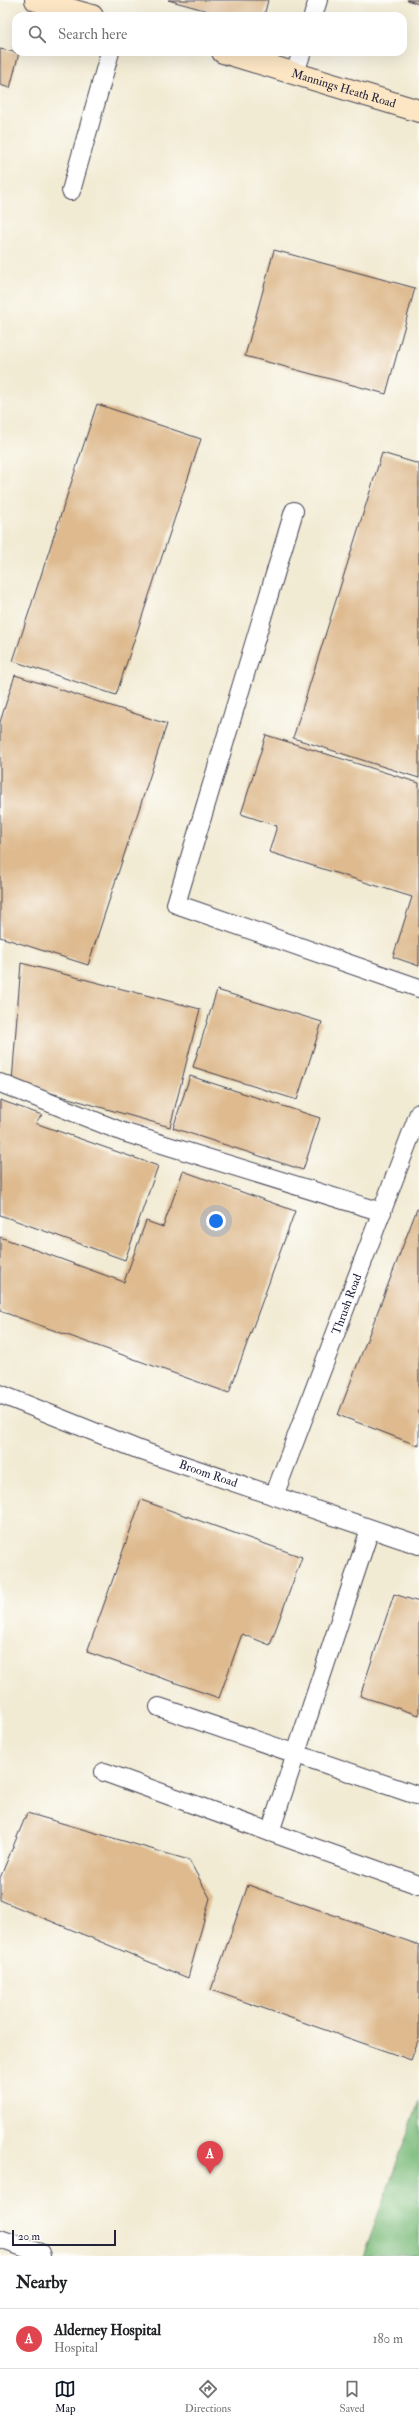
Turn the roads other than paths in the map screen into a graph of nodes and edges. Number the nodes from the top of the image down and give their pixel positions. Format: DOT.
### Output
graph roads {
  1 [pos="36,0"];
  2 [pos="318,0"];
  3 [pos="78,12"];
  4 [pos="314,12"];
  5 [pos="109,56"];
  6 [pos="253,56"];
  7 [pos="298,62"];
  8 [pos="419,110"];
  9 [pos="71,191"];
  10 [pos="294,511"];
  11 [pos="419,988"];
  12 [pos="0,1083"];
  13 [pos="419,1113"];
  14 [pos="382,1212"];
  15 [pos="0,1394"];
  16 [pos="274,1496"];
  17 [pos="370,1529"];
  18 [pos="419,1544"];
  19 [pos="159,1707"];
  20 [pos="296,1756"];
  21 [pos="104,1772"];
  22 [pos="419,1796"];
  23 [pos="270,1832"];
  24 [pos="419,1885"];
  25 [pos="0,2239"];
  26 [pos="41,2256"];
  1 -- 3 [label="street"];
  2 -- 4 [label="lane"];
  5 -- 9 [label="lane"];
  6 -- 7 [label="street, Mannings Heath Road"];
  7 -- 8 [label="street, Mannings Heath Road"];
  10 -- 11 [label="lane"];
  12 -- 14 [label="lane"];
  13 -- 14 [label="lane, Thrush Road"];
  14 -- 16 [label="lane, Thrush Road"];
  15 -- 16 [label="lane, Broom Road"];
  16 -- 17 [label="lane, Broom Road"];
  17 -- 18 [label="lane, Broom Road"];
  17 -- 20 [label="lane"];
  19 -- 20 [label="lane"];
  20 -- 22 [label="lane"];
  20 -- 23 [label="lane"];
  21 -- 23 [label="lane"];
  23 -- 24 [label="lane"];
  25 -- 26 [label="lane"];
}
